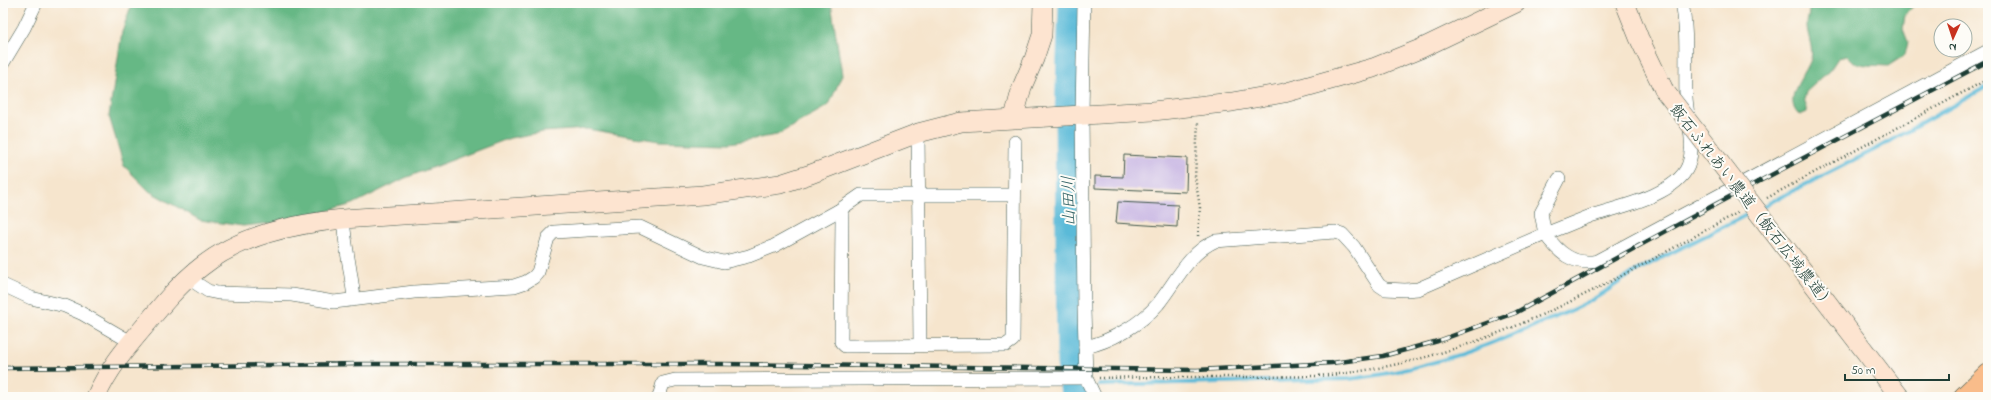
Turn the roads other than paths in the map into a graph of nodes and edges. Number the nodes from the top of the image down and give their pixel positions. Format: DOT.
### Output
graph roads {
  1 [pos="36,3"];
  2 [pos="1043,3"];
  3 [pos="1084,3"];
  4 [pos="1516,3"];
  5 [pos="1625,3"];
  6 [pos="1682,3"];
  7 [pos="1988,51"];
  8 [pos="3,63"];
  9 [pos="1072,115"];
  10 [pos="1014,117"];
  11 [pos="918,133"];
  12 [pos="1015,142"];
  13 [pos="1559,179"];
  14 [pos="918,195"];
  15 [pos="1014,196"];
  16 [pos="838,211"];
  17 [pos="343,219"];
  18 [pos="1545,234"];
  19 [pos="188,278"];
  20 [pos="3,285"];
  21 [pos="354,298"];
  22 [pos="131,342"];
  23 [pos="920,346"];
  24 [pos="1085,347"];
  25 [pos="1988,374"];
  26 [pos="1082,378"];
  27 [pos="96,397"];
  28 [pos="659,397"];
  29 [pos="1095,397"];
  30 [pos="1900,397"];
  31 [pos="1964,397"];
  1 -- 8 [label="street"];
  2 -- 10 [label="street"];
  3 -- 9 [label="street"];
  4 -- 9 [label="street"];
  5 -- 30 [label="street, 飯石ふれあい農道（飯石広域農道）, bridge"];
  6 -- 18 [label="street"];
  7 -- 18 [label="street"];
  9 -- 10 [label="street"];
  9 -- 24 [label="street"];
  10 -- 11 [label="street"];
  11 -- 14 [label="street"];
  11 -- 17 [label="street"];
  12 -- 15 [label="street"];
  13 -- 18 [label="street"];
  14 -- 15 [label="street"];
  14 -- 16 [label="street"];
  14 -- 23 [label="street"];
  15 -- 23 [label="street"];
  16 -- 21 [label="street"];
  16 -- 23 [label="street"];
  17 -- 19 [label="street"];
  17 -- 21 [label="street"];
  18 -- 24 [label="street"];
  19 -- 21 [label="street"];
  19 -- 22 [label="street"];
  20 -- 22 [label="street"];
  22 -- 27 [label="street"];
  24 -- 26 [label="street"];
  25 -- 31 [label="main road"];
  26 -- 28 [label="street"];
  26 -- 29 [label="street"];
}
